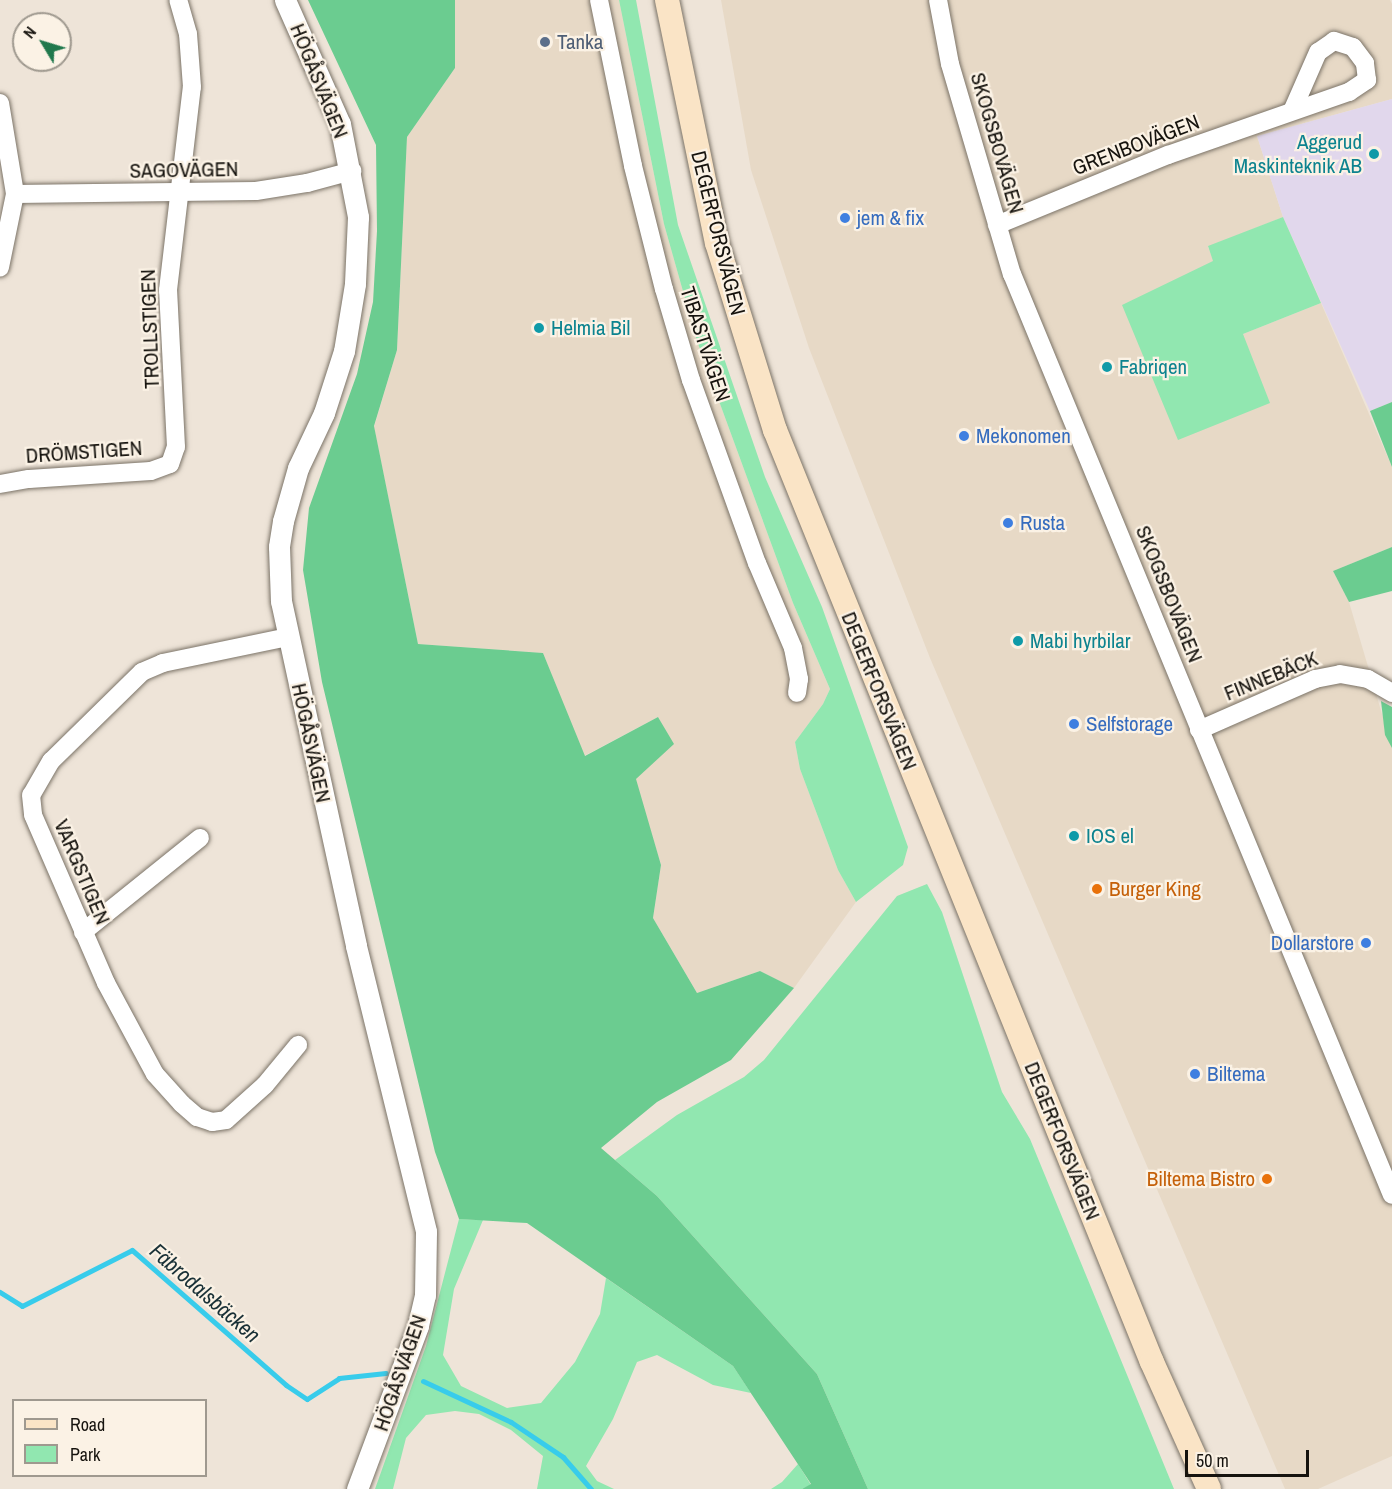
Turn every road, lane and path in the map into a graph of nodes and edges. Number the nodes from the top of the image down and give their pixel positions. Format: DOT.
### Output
graph roads {
  1 [pos="178,0"];
  2 [pos="285,0"];
  3 [pos="599,0"];
  4 [pos="667,0"];
  5 [pos="938,0"];
  6 [pos="0,103"];
  7 [pos="1293,109"];
  8 [pos="352,171"];
  9 [pos="180,193"];
  10 [pos="15,194"];
  11 [pos="997,225"];
  12 [pos="0,267"];
  13 [pos="170,464"];
  14 [pos="0,484"];
  15 [pos="288,637"];
  16 [pos="797,693"];
  17 [pos="1392,693"];
  18 [pos="1199,729"];
  19 [pos="200,838"];
  20 [pos="83,932"];
  21 [pos="298,1045"];
  22 [pos="1392,1195"];
  23 [pos="1152,1362"];
  24 [pos="357,1489"];
  25 [pos="1197,1489"];
  26 [pos="1209,1489"];
  1 -- 9 [label="street, TROLLSTIGEN"];
  2 -- 8 [label="street, HÖGÅSVÄGEN"];
  3 -- 16 [label="street, TIBASTVÄGEN"];
  4 -- 23 [label="main road, DEGERFORSVÄGEN"];
  5 -- 11 [label="street, SKOGSBOVÄGEN"];
  6 -- 10 [label="street"];
  7 -- 11 [label="street, GRENBOVÄGEN"];
  8 -- 9 [label="street, SAGOVÄGEN"];
  8 -- 15 [label="street, HÖGÅSVÄGEN"];
  9 -- 10 [label="street, SAGOVÄGEN"];
  9 -- 13 [label="street, TROLLSTIGEN"];
  10 -- 12 [label="street"];
  11 -- 18 [label="street, SKOGSBOVÄGEN"];
  13 -- 14 [label="street, DRÖMSTIGEN"];
  15 -- 20 [label="street, VARGSTIGEN"];
  15 -- 24 [label="street, HÖGÅSVÄGEN"];
  17 -- 18 [label="street, FINNEBÄCK"];
  18 -- 22 [label="street, SKOGSBOVÄGEN"];
  19 -- 20 [label="street"];
  20 -- 21 [label="street, VARGSTIGEN"];
  23 -- 25 [label="main road, DEGERFORSVÄGEN"];
  23 -- 26 [label="main road, DEGERFORSVÄGEN"];
}
